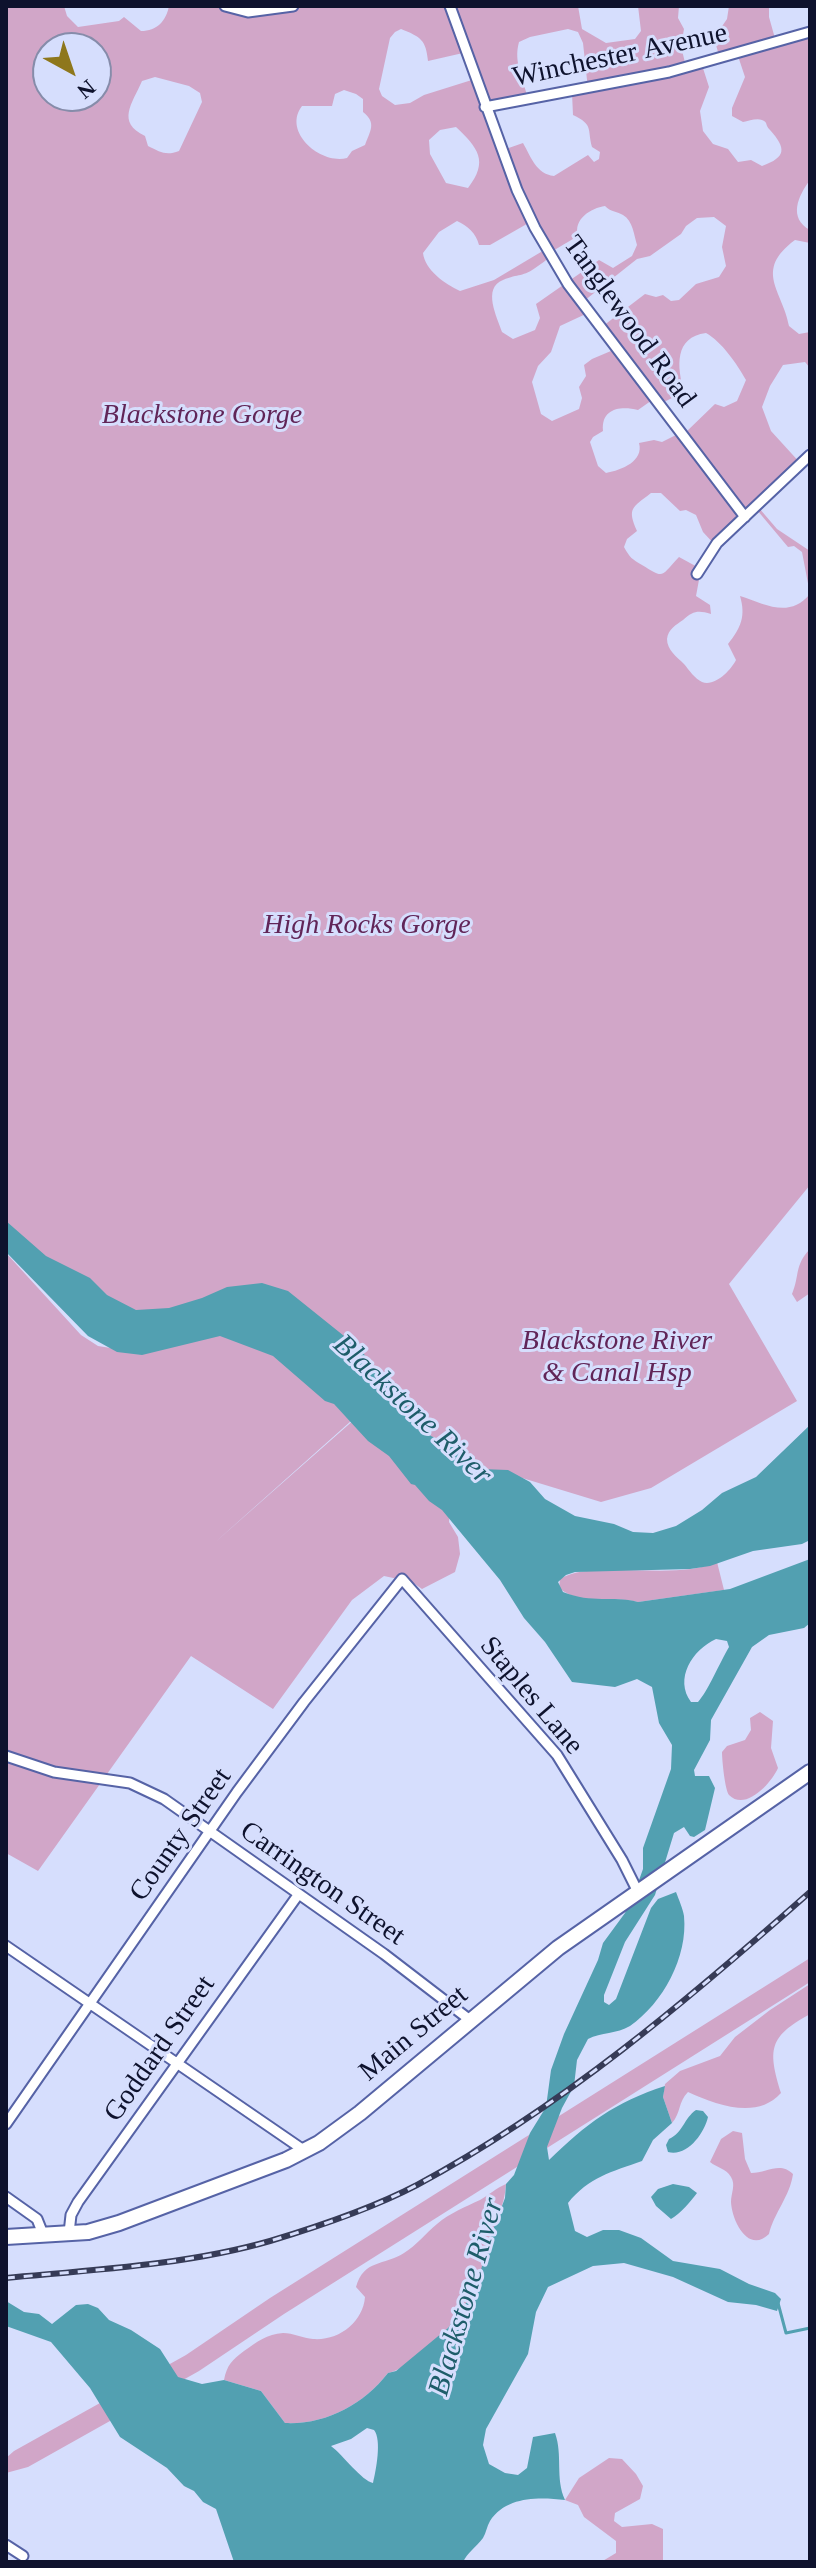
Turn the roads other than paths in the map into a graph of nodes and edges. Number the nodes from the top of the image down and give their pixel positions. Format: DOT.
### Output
graph roads {
  1 [pos="226,6"];
  2 [pos="293,6"];
  3 [pos="450,6"];
  4 [pos="810,32"];
  5 [pos="485,107"];
  6 [pos="810,455"];
  7 [pos="745,517"];
  8 [pos="697,574"];
  9 [pos="402,1579"];
  10 [pos="6,1756"];
  11 [pos="810,1772"];
  12 [pos="210,1832"];
  13 [pos="636,1888"];
  14 [pos="298,1895"];
  15 [pos="7,1949"];
  16 [pos="88,2004"];
  17 [pos="470,2020"];
  18 [pos="176,2064"];
  19 [pos="6,2124"];
  20 [pos="305,2151"];
  21 [pos="6,2197"];
  22 [pos="69,2233"];
  23 [pos="43,2234"];
  24 [pos="6,2237"];
  25 [pos="6,2545"];
  26 [pos="23,2556"];
  1 -- 2 [label="street"];
  3 -- 5 [label="street, Tanglewood Road"];
  4 -- 5 [label="street, Winchester Avenue"];
  5 -- 7 [label="street, Tanglewood Road"];
  6 -- 7 [label="street"];
  7 -- 8 [label="street"];
  9 -- 12 [label="street, County Street"];
  9 -- 13 [label="street, Staples Lane"];
  10 -- 12 [label="street, Carrington Street"];
  11 -- 13 [label="main road, Main Street"];
  12 -- 14 [label="street, Carrington Street"];
  12 -- 16 [label="street, County Street"];
  13 -- 17 [label="main road, Main Street"];
  14 -- 17 [label="street, Carrington Street"];
  14 -- 18 [label="street, Goddard Street"];
  15 -- 16 [label="street"];
  16 -- 18 [label="street"];
  16 -- 19 [label="street, County Street"];
  17 -- 20 [label="main road, Main Street"];
  18 -- 20 [label="street"];
  18 -- 22 [label="street, Goddard Street"];
  20 -- 22 [label="main road, Main Street"];
  21 -- 23 [label="street"];
  22 -- 23 [label="main road, Main Street"];
  23 -- 24 [label="main road, Main Street"];
  25 -- 26 [label="street"];
}
